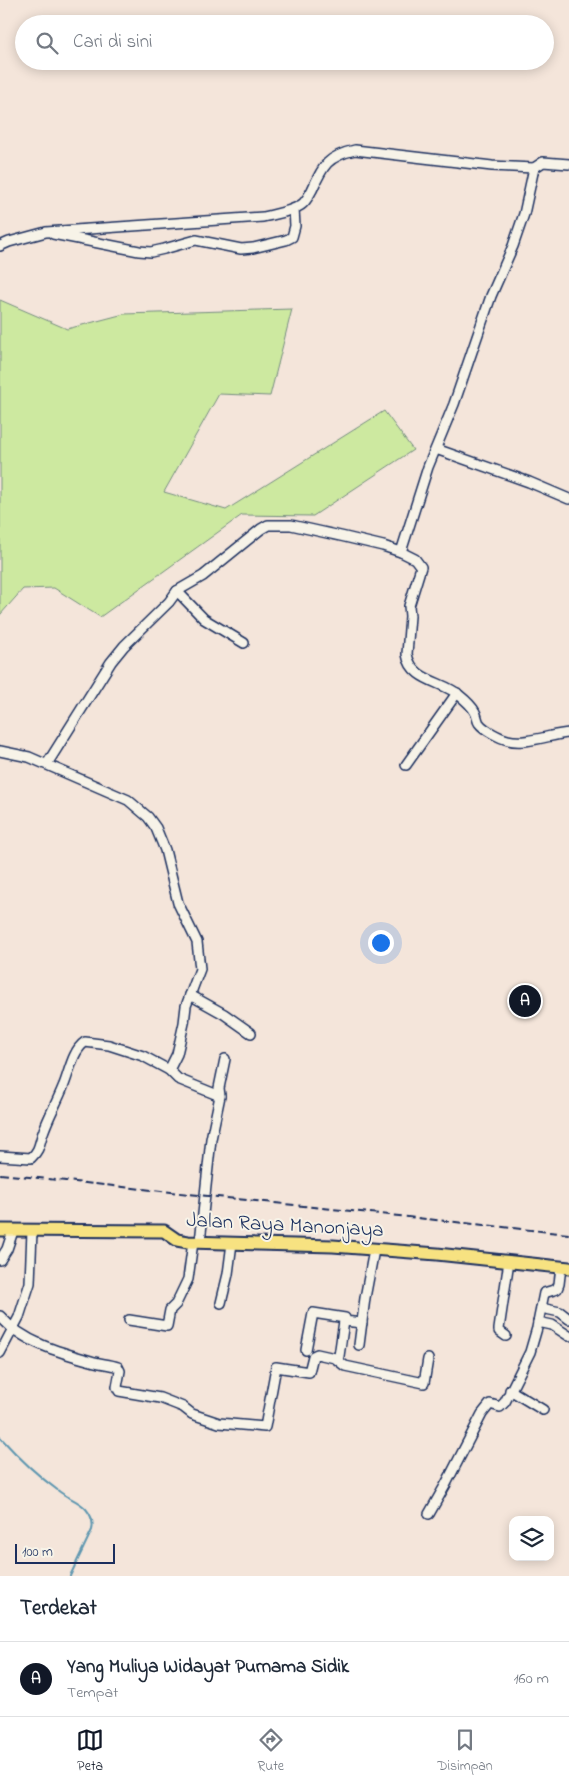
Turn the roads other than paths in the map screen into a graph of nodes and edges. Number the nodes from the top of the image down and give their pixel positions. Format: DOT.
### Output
graph roads {
  1 [pos="569,164"];
  2 [pos="534,168"];
  3 [pos="294,209"];
  4 [pos="46,232"];
  5 [pos="0,246"];
  6 [pos="436,449"];
  7 [pos="569,500"];
  8 [pos="401,552"];
  9 [pos="177,591"];
  10 [pos="244,644"];
  11 [pos="457,693"];
  12 [pos="569,733"];
  13 [pos="0,751"];
  14 [pos="46,764"];
  15 [pos="406,765"];
  16 [pos="190,995"];
  17 [pos="251,1033"];
  18 [pos="225,1059"];
  19 [pos="169,1070"];
  20 [pos="220,1096"];
  21 [pos="0,1156"];
  22 [pos="0,1230"];
  23 [pos="12,1231"];
  24 [pos="32,1231"];
  25 [pos="196,1242"];
  26 [pos="232,1243"];
  27 [pos="374,1250"];
  28 [pos="0,1260"];
  29 [pos="509,1261"];
  30 [pos="565,1267"];
  31 [pos="221,1303"];
  32 [pos="541,1308"];
  33 [pos="0,1316"];
  34 [pos="569,1319"];
  35 [pos="129,1320"];
  36 [pos="344,1321"];
  37 [pos="538,1322"];
  38 [pos="362,1323"];
  39 [pos="13,1329"];
  40 [pos="506,1336"];
  41 [pos="569,1336"];
  42 [pos="360,1344"];
  43 [pos="306,1350"];
  44 [pos="0,1352"];
  45 [pos="339,1356"];
  46 [pos="428,1360"];
  47 [pos="510,1390"];
  48 [pos="543,1410"];
  49 [pos="429,1514"];
  1 -- 2 [label="street"];
  2 -- 3 [label="street"];
  2 -- 6 [label="street"];
  3 -- 4 [label="street"];
  3 -- 4 [label="street"];
  4 -- 5 [label="street"];
  6 -- 7 [label="street"];
  6 -- 8 [label="street"];
  8 -- 9 [label="street"];
  8 -- 11 [label="street"];
  9 -- 10 [label="street"];
  9 -- 14 [label="street"];
  11 -- 12 [label="street"];
  11 -- 15 [label="street"];
  13 -- 14 [label="street"];
  14 -- 16 [label="street"];
  16 -- 17 [label="street"];
  16 -- 19 [label="street"];
  18 -- 20 [label="street"];
  19 -- 20 [label="street"];
  19 -- 21 [label="street"];
  20 -- 25 [label="street"];
  22 -- 23 [label="main road, Jalan Raya Manonjaya"];
  23 -- 24 [label="main road, Jalan Raya Manonjaya"];
  23 -- 28 [label="street"];
  24 -- 25 [label="main road, Jalan Raya Manonjaya"];
  24 -- 39 [label="street"];
  25 -- 26 [label="main road, Jalan Raya Manonjaya"];
  25 -- 35 [label="street"];
  26 -- 27 [label="main road, Jalan Raya Manonjaya"];
  26 -- 31 [label="street"];
  27 -- 29 [label="main road, Jalan Raya Manonjaya"];
  27 -- 38 [label="street"];
  29 -- 30 [label="main road, Jalan Raya Manonjaya"];
  29 -- 40 [label="street"];
  30 -- 32 [label="street"];
  32 -- 34 [label="street"];
  32 -- 37 [label="street"];
  33 -- 39 [label="street"];
  36 -- 38 [label="street"];
  36 -- 43 [label="street"];
  36 -- 45 [label="street"];
  37 -- 41 [label="street"];
  37 -- 47 [label="street"];
  38 -- 42 [label="street"];
  39 -- 44 [label="street"];
  39 -- 46 [label="street"];
  47 -- 48 [label="street"];
  47 -- 49 [label="street"];
}
